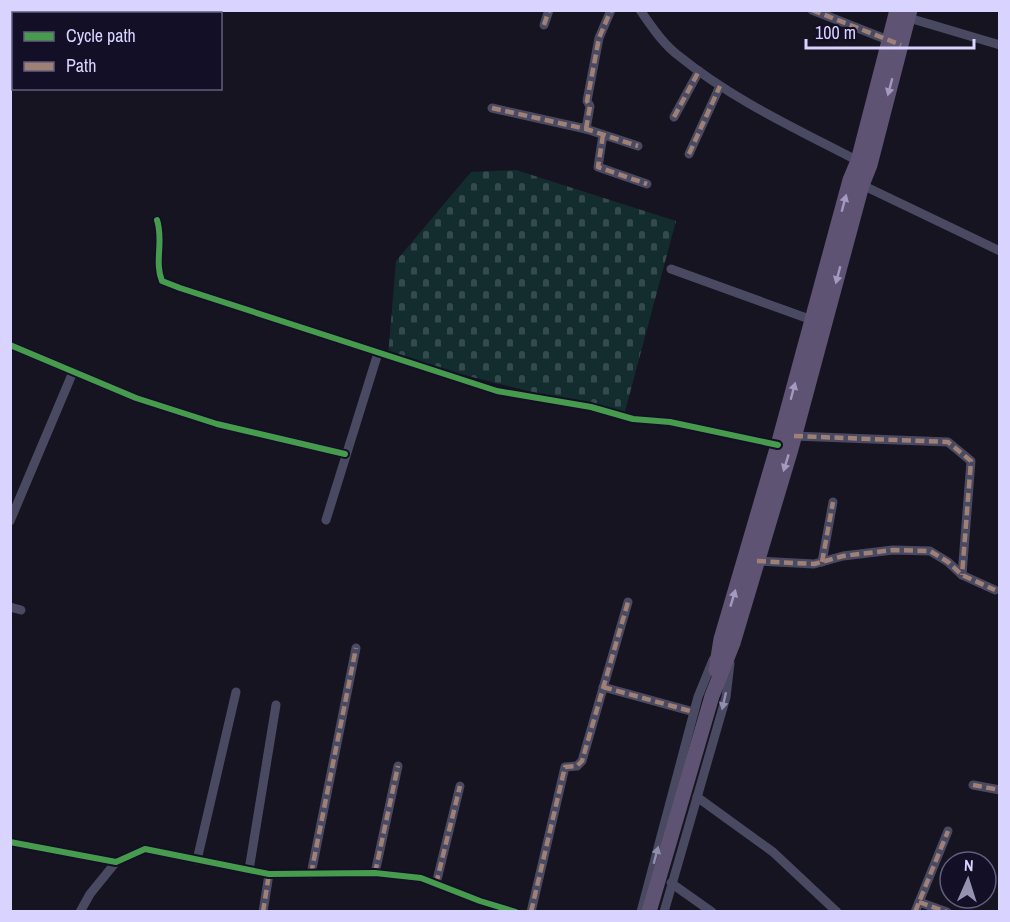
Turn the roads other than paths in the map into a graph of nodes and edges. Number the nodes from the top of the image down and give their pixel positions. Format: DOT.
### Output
graph roads {
  1 [pos="549,10"];
  2 [pos="611,10"];
  3 [pos="640,10"];
  4 [pos="812,10"];
  5 [pos="905,13"];
  6 [pos="544,25"];
  7 [pos="895,43"];
  8 [pos="999,45"];
  9 [pos="699,71"];
  10 [pos="720,86"];
  11 [pos="492,108"];
  12 [pos="674,117"];
  13 [pos="586,129"];
  14 [pos="603,135"];
  15 [pos="638,146"];
  16 [pos="689,154"];
  17 [pos="858,161"];
  18 [pos="856,182"];
  19 [pos="647,184"];
  20 [pos="157,220"];
  21 [pos="999,251"];
  22 [pos="671,269"];
  23 [pos="812,320"];
  24 [pos="10,345"];
  25 [pos="378,353"];
  26 [pos="73,372"];
  27 [pos="794,436"];
  28 [pos="778,445"];
  29 [pos="345,454"];
  30 [pos="833,502"];
  31 [pos="326,520"];
  32 [pos="10,521"];
  33 [pos="757,561"];
  34 [pos="822,562"];
  35 [pos="962,574"];
  36 [pos="995,590"];
  37 [pos="628,602"];
  38 [pos="10,607"];
  39 [pos="21,610"];
  40 [pos="727,641"];
  41 [pos="356,648"];
  42 [pos="603,687"];
  43 [pos="236,692"];
  44 [pos="276,705"];
  45 [pos="694,712"];
  46 [pos="398,766"];
  47 [pos="973,785"];
  48 [pos="460,786"];
  49 [pos="999,790"];
  50 [pos="697,797"];
  51 [pos="948,831"];
  52 [pos="10,842"];
  53 [pos="197,860"];
  54 [pos="116,862"];
  55 [pos="249,870"];
  56 [pos="375,873"];
  57 [pos="269,874"];
  58 [pos="311,874"];
  59 [pos="671,883"];
  60 [pos="436,884"];
  61 [pos="484,907"];
  62 [pos="917,907"];
  63 [pos="80,912"];
  64 [pos="263,912"];
  65 [pos="516,912"];
  66 [pos="531,912"];
  67 [pos="641,912"];
  68 [pos="649,912"];
  69 [pos="664,912"];
  70 [pos="712,912"];
  71 [pos="837,912"];
  72 [pos="947,912"];
  1 -- 6 [label="street"];
  2 -- 13 [label="street"];
  3 -- 9 [label="street"];
  4 -- 7 [label="street"];
  5 -- 7 [label="main road"];
  5 -- 8 [label="street"];
  7 -- 17 [label="main road"];
  7 -- 18 [label="main road, one-way"];
  9 -- 10 [label="street"];
  9 -- 12 [label="street"];
  10 -- 16 [label="street"];
  10 -- 17 [label="street"];
  11 -- 13 [label="street"];
  13 -- 14 [label="street"];
  14 -- 15 [label="street"];
  14 -- 19 [label="street"];
  17 -- 18 [label="main road"];
  18 -- 21 [label="street"];
  23 -- 18 [label="main road, one-way"];
  18 -- 27 [label="main road, one-way"];
  20 -- 25 [label="street"];
  22 -- 23 [label="street"];
  28 -- 23 [label="main road, one-way"];
  24 -- 26 [label="street"];
  25 -- 28 [label="street"];
  25 -- 29 [label="street"];
  26 -- 29 [label="street"];
  26 -- 32 [label="street"];
  27 -- 33 [label="main road, one-way"];
  27 -- 35 [label="street"];
  40 -- 28 [label="main road, one-way"];
  29 -- 31 [label="street"];
  30 -- 34 [label="street"];
  33 -- 34 [label="street"];
  33 -- 40 [label="main road"];
  34 -- 35 [label="street"];
  35 -- 36 [label="street"];
  37 -- 42 [label="street"];
  38 -- 39 [label="street"];
  40 -- 45 [label="street"];
  40 -- 50 [label="street, one-way"];
  40 -- 68 [label="main road"];
  41 -- 58 [label="street"];
  42 -- 45 [label="street"];
  42 -- 66 [label="street"];
  43 -- 53 [label="street"];
  44 -- 55 [label="street"];
  67 -- 45 [label="street, one-way"];
  46 -- 56 [label="street"];
  47 -- 49 [label="street"];
  48 -- 60 [label="street"];
  50 -- 59 [label="street"];
  50 -- 71 [label="street"];
  51 -- 62 [label="street"];
  52 -- 54 [label="street"];
  53 -- 54 [label="street"];
  53 -- 55 [label="street"];
  54 -- 63 [label="street"];
  55 -- 57 [label="street"];
  56 -- 58 [label="street"];
  56 -- 60 [label="street"];
  57 -- 58 [label="street"];
  57 -- 64 [label="street"];
  59 -- 69 [label="street"];
  59 -- 70 [label="street"];
  60 -- 61 [label="street"];
  61 -- 65 [label="street"];
  62 -- 72 [label="street"];
}
